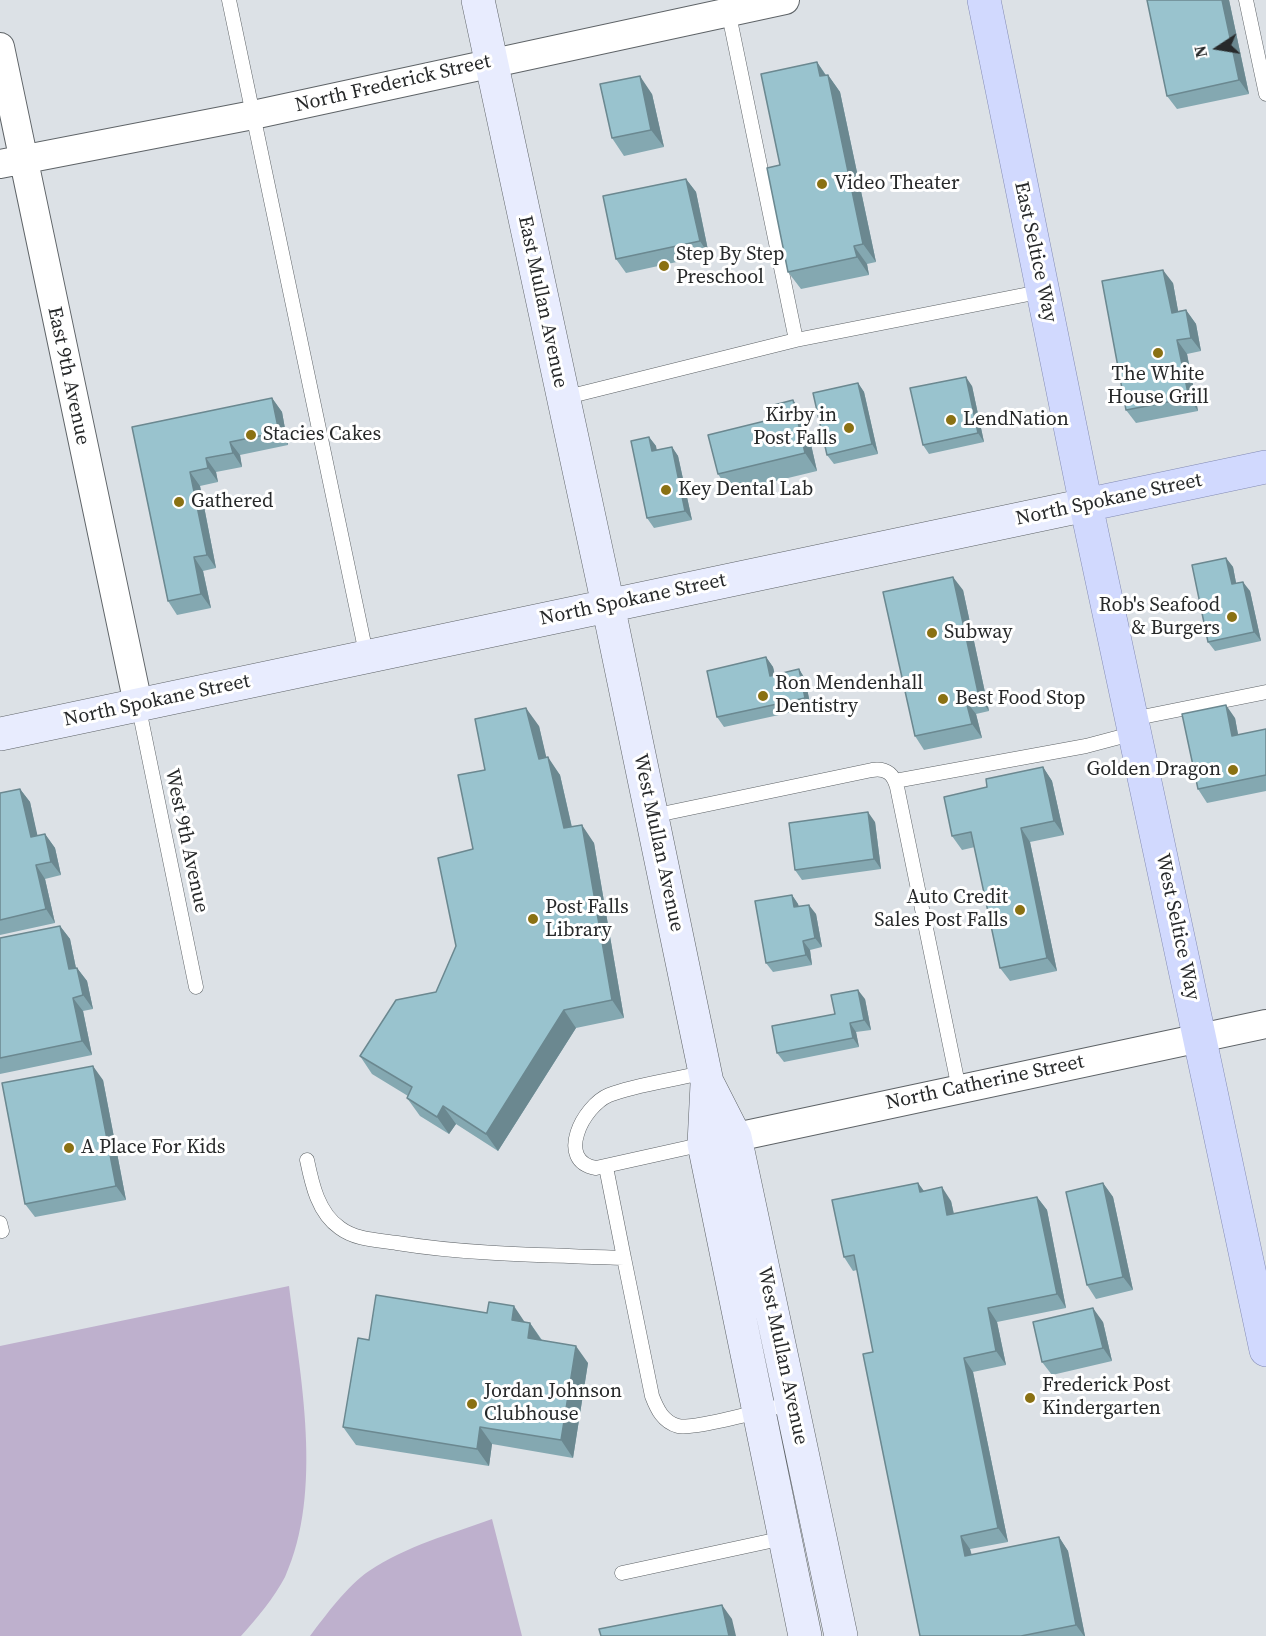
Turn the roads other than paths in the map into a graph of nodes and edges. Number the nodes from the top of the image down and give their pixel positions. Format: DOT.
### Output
graph roads {
  1 [pos="229,0"];
  2 [pos="478,0"];
  3 [pos="786,0"];
  4 [pos="984,0"];
  5 [pos="1246,0"];
  6 [pos="728,6"];
  7 [pos="0,47"];
  8 [pos="491,62"];
  9 [pos="1266,94"];
  10 [pos="253,115"];
  11 [pos="11,162"];
  12 [pos="1044,291"];
  13 [pos="796,340"];
  14 [pos="562,398"];
  15 [pos="1266,467"];
  16 [pos="1086,505"];
  17 [pos="608,604"];
  18 [pos="367,658"];
  19 [pos="1266,692"];
  20 [pos="138,704"];
  21 [pos="1133,727"];
  22 [pos="0,734"];
  23 [pos="895,781"];
  24 [pos="652,816"];
  25 [pos="196,987"];
  26 [pos="1266,1024"];
  27 [pos="1200,1038"];
  28 [pos="706,1077"];
  29 [pos="959,1089"];
  30 [pos="719,1140"];
  31 [pos="307,1160"];
  32 [pos="606,1167"];
  33 [pos="624,1258"];
  34 [pos="1266,1350"];
  35 [pos="792,1403"];
  36 [pos="759,1411"];
  37 [pos="786,1538"];
  38 [pos="622,1573"];
  39 [pos="805,1636"];
  40 [pos="841,1636"];
  1 -- 10 [label="lane"];
  2 -- 8 [label="street, East Mullan Avenue"];
  3 -- 6 [label="street, North Frederick Street"];
  4 -- 12 [label="main road, East Seltice Way"];
  5 -- 9 [label="lane"];
  6 -- 8 [label="street, North Frederick Street"];
  6 -- 13 [label="lane"];
  7 -- 11 [label="street, East 9th Avenue"];
  8 -- 10 [label="street, North Frederick Street"];
  8 -- 14 [label="street, East Mullan Avenue"];
  10 -- 11 [label="street, North Frederick Street"];
  10 -- 18 [label="lane"];
  11 -- 20 [label="street, East 9th Avenue"];
  12 -- 13 [label="lane"];
  12 -- 16 [label="main road, East Seltice Way"];
  13 -- 14 [label="lane"];
  14 -- 17 [label="street, East Mullan Avenue"];
  15 -- 16 [label="main road, North Spokane Street"];
  16 -- 17 [label="street, North Spokane Street"];
  16 -- 21 [label="main road, West Seltice Way"];
  17 -- 18 [label="street, North Spokane Street"];
  17 -- 24 [label="street, West Mullan Avenue"];
  18 -- 20 [label="street, North Spokane Street"];
  19 -- 21 [label="lane"];
  20 -- 22 [label="street, North Spokane Street"];
  20 -- 25 [label="lane, West 9th Avenue"];
  21 -- 23 [label="lane"];
  21 -- 27 [label="main road, West Seltice Way"];
  23 -- 24 [label="lane"];
  23 -- 29 [label="lane"];
  24 -- 28 [label="street, West Mullan Avenue"];
  26 -- 27 [label="street, North Catherine Street"];
  27 -- 29 [label="street, North Catherine Street"];
  27 -- 34 [label="main road, West Seltice Way"];
  28 -- 30 [label="street, West Mullan Avenue"];
  28 -- 32 [label="lane"];
  29 -- 30 [label="street, North Catherine Street"];
  30 -- 32 [label="lane"];
  30 -- 35 [label="street, West Mullan Avenue"];
  30 -- 36 [label="street, West Mullan Avenue"];
  31 -- 33 [label="lane"];
  32 -- 33 [label="lane"];
  33 -- 36 [label="lane"];
  35 -- 36 [label="lane"];
  35 -- 40 [label="street, West Mullan Avenue"];
  36 -- 37 [label="street, West Mullan Avenue"];
  37 -- 38 [label="lane"];
  37 -- 39 [label="street, West Mullan Avenue"];
}
